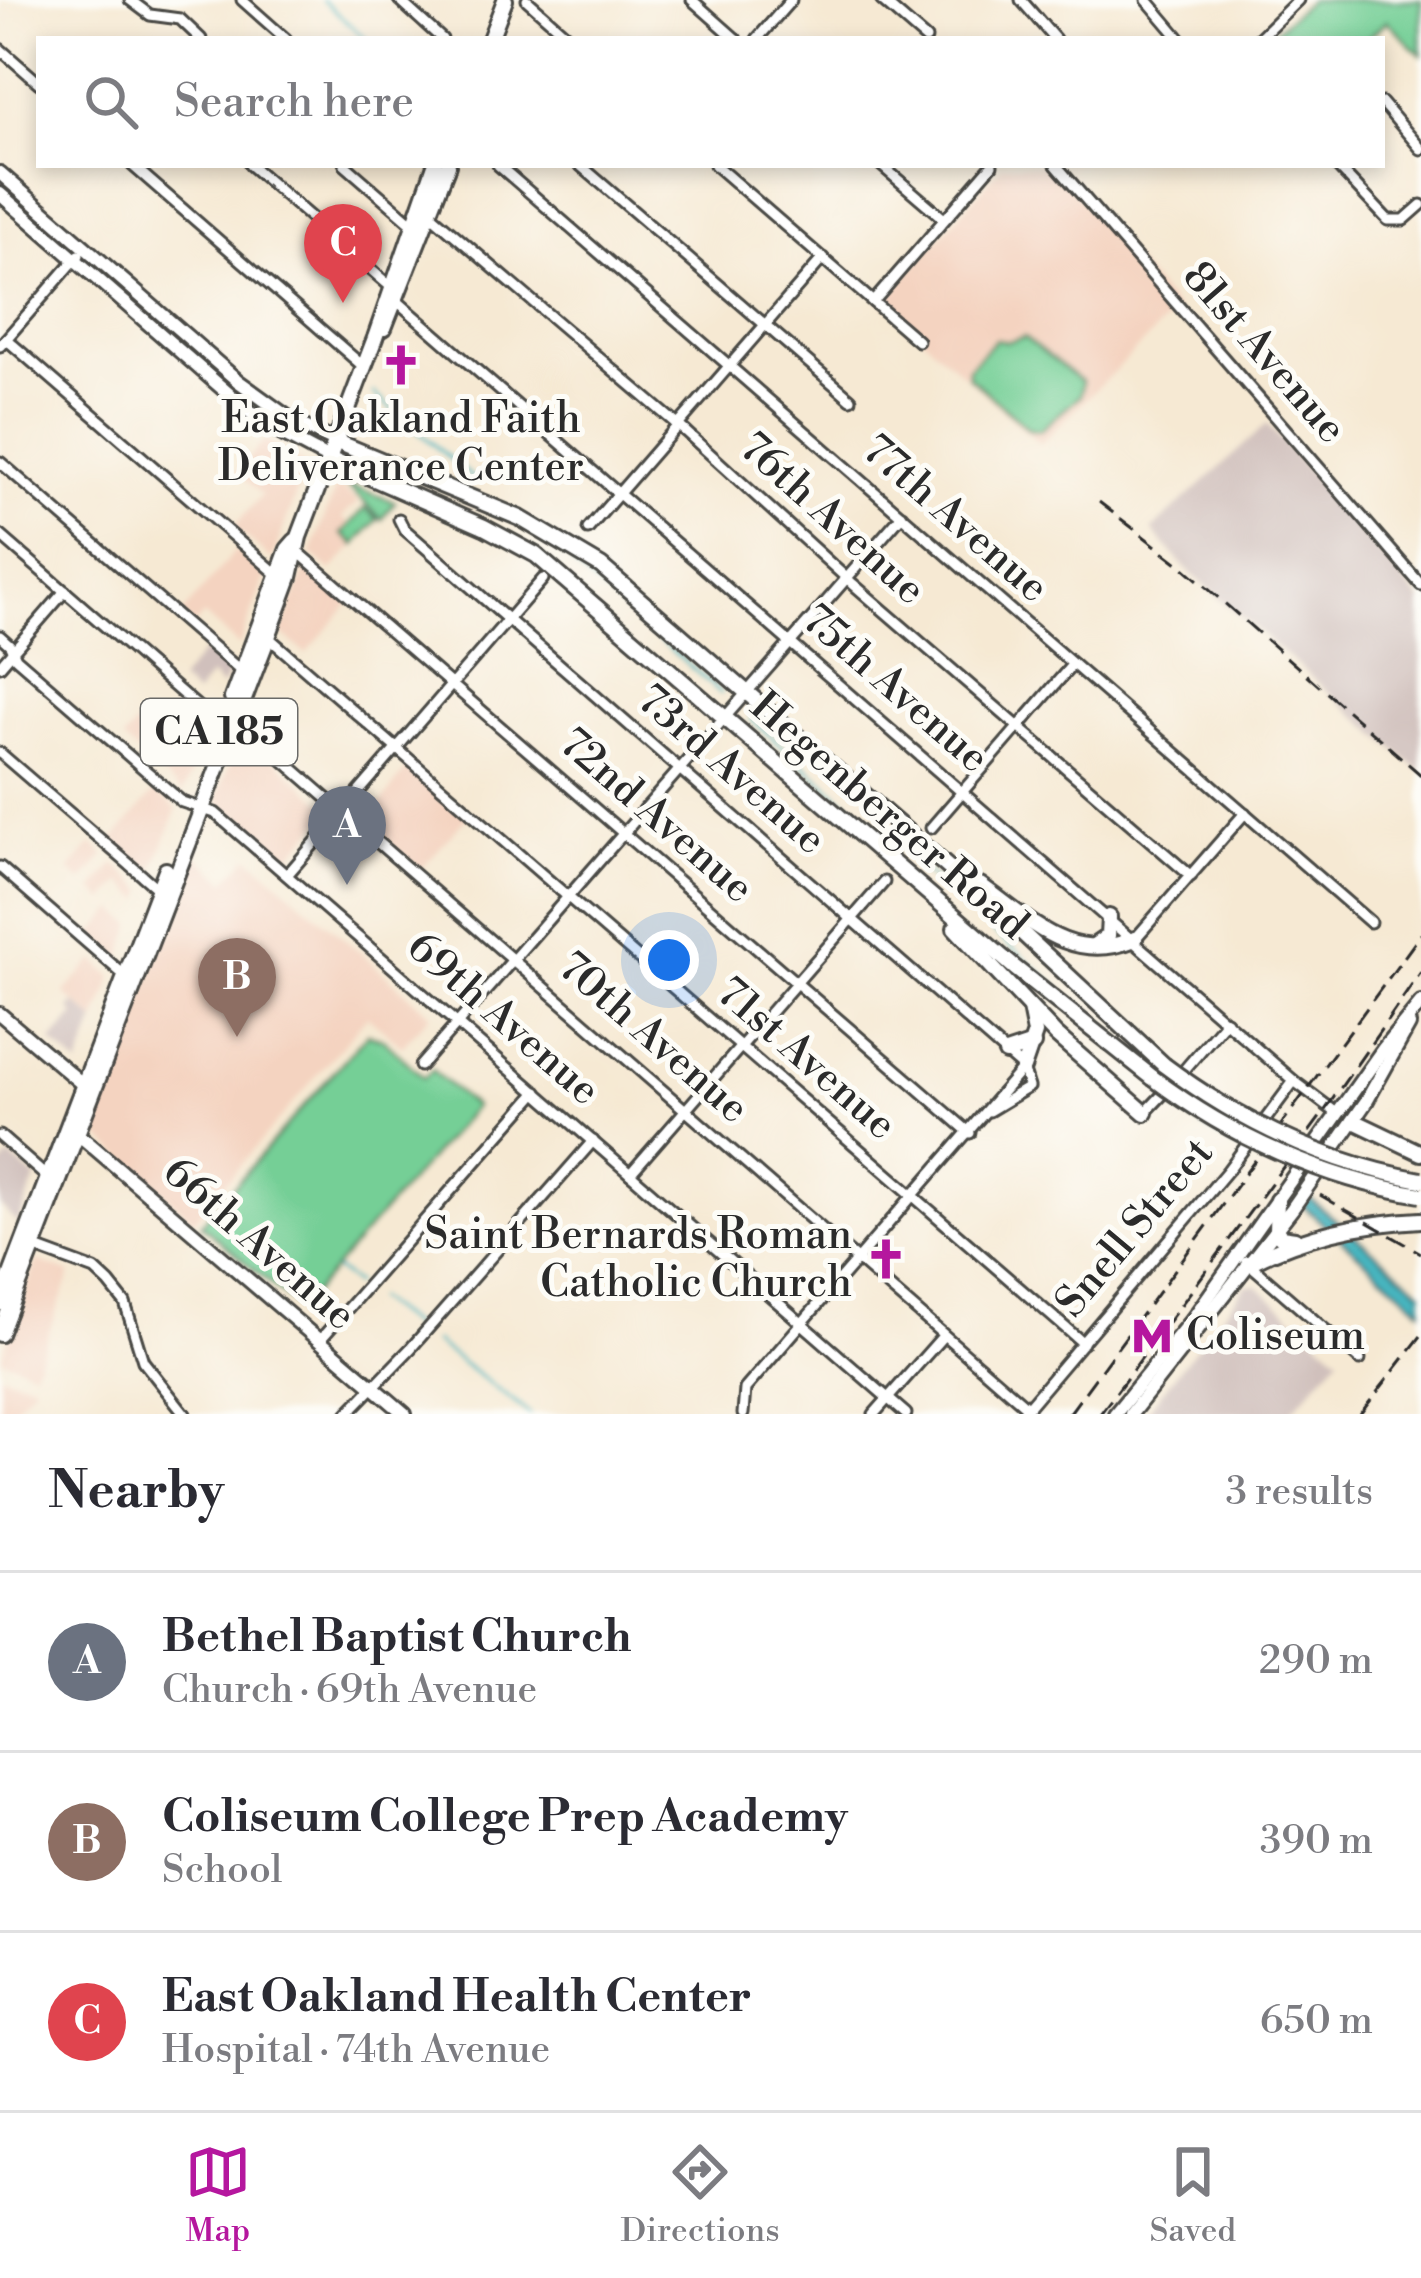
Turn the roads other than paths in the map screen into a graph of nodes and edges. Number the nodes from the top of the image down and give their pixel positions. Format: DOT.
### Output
graph roads {
  1 [pos="130,0"];
  2 [pos="242,0"];
  3 [pos="399,0"];
  4 [pos="505,0"];
  5 [pos="527,0"];
  6 [pos="692,0"];
  7 [pos="791,0"];
  8 [pos="881,0"];
  9 [pos="1147,0"];
  10 [pos="1024,1"];
  11 [pos="1293,2"];
  12 [pos="194,36"];
  13 [pos="283,36"];
  14 [pos="439,36"];
  15 [pos="491,36"];
  16 [pos="568,36"];
  17 [pos="733,36"];
  18 [pos="760,36"];
  19 [pos="923,36"];
  20 [pos="1052,36"];
  21 [pos="1177,36"];
  22 [pos="1261,36"];
  23 [pos="0,49"];
  24 [pos="36,80"];
  25 [pos="1385,106"];
  26 [pos="1394,117"];
  27 [pos="1385,125"];
  28 [pos="1421,149"];
  29 [pos="135,168"];
  30 [pos="253,168"];
  31 [pos="348,168"];
  32 [pos="433,168"];
  33 [pos="447,168"];
  34 [pos="501,168"];
  35 [pos="583,168"];
  36 [pos="719,168"];
  37 [pos="884,168"];
  38 [pos="989,168"];
  39 [pos="1059,168"];
  40 [pos="1340,168"];
  41 [pos="0,173"];
  42 [pos="0,194"];
  43 [pos="1421,205"];
  44 [pos="429,214"];
  45 [pos="944,219"];
  46 [pos="413,224"];
  47 [pos="86,248"];
  48 [pos="824,258"];
  49 [pos="76,260"];
  50 [pos="393,293"];
  51 [pos="873,302"];
  52 [pos="766,327"];
  53 [pos="918,341"];
  54 [pos="3,343"];
  55 [pos="364,367"];
  56 [pos="730,367"];
  57 [pos="851,398"];
  58 [pos="676,426"];
  59 [pos="335,441"];
  60 [pos="329,459"];
  61 [pos="0,462"];
  62 [pos="620,492"];
  63 [pos="902,515"];
  64 [pos="399,520"];
  65 [pos="588,529"];
  66 [pos="0,535"];
  67 [pos="298,544"];
  68 [pos="278,575"];
  69 [pos="848,577"];
  70 [pos="543,579"];
  71 [pos="1421,585"];
  72 [pos="65,591"];
  73 [pos="509,620"];
  74 [pos="0,635"];
  75 [pos="268,637"];
  76 [pos="791,642"];
  77 [pos="13,651"];
  78 [pos="1072,665"];
  79 [pos="0,666"];
  80 [pos="242,672"];
  81 [pos="454,684"];
  82 [pos="747,693"];
  83 [pos="724,719"];
  84 [pos="227,723"];
  85 [pos="1018,728"];
  86 [pos="398,748"];
  87 [pos="0,753"];
  88 [pos="680,770"];
  89 [pos="962,792"];
  90 [pos="196,805"];
  91 [pos="343,811"];
  92 [pos="1245,813"];
  93 [pos="931,828"];
  94 [pos="625,833"];
  95 [pos="918,842"];
  96 [pos="0,867"];
  97 [pos="896,867"];
  98 [pos="287,875"];
  99 [pos="1191,876"];
  100 [pos="884,882"];
  101 [pos="159,890"];
  102 [pos="569,897"];
  103 [pos="1109,917"];
  104 [pos="852,919"];
  105 [pos="1370,922"];
  106 [pos="1135,939"];
  107 [pos="1084,948"];
  108 [pos="514,960"];
  109 [pos="124,975"];
  110 [pos="796,982"];
  111 [pos="1028,1004"];
  112 [pos="1417,1009"];
  113 [pos="0,1014"];
  114 [pos="1226,1021"];
  115 [pos="458,1024"];
  116 [pos="1033,1044"];
  117 [pos="741,1046"];
  118 [pos="1006,1053"];
  119 [pos="419,1066"];
  120 [pos="1023,1068"];
  121 [pos="1294,1081"];
  122 [pos="88,1088"];
  123 [pos="538,1092"];
  124 [pos="1312,1096"];
  125 [pos="1279,1102"];
  126 [pos="686,1110"];
  127 [pos="989,1111"];
  128 [pos="1145,1113"];
  129 [pos="1338,1114"];
  130 [pos="1354,1121"];
  131 [pos="970,1133"];
  132 [pos="71,1134"];
  133 [pos="0,1136"];
  134 [pos="593,1141"];
  135 [pos="1421,1153"];
  136 [pos="630,1174"];
  137 [pos="48,1178"];
  138 [pos="1421,1180"];
  139 [pos="1421,1195"];
  140 [pos="913,1196"];
  141 [pos="1277,1200"];
  142 [pos="1421,1220"];
  143 [pos="1276,1230"];
  144 [pos="1306,1238"];
  145 [pos="33,1247"];
  146 [pos="857,1259"];
  147 [pos="1244,1259"];
  148 [pos="7,1264"];
  149 [pos="0,1303"];
  150 [pos="801,1323"];
  151 [pos="0,1334"];
  152 [pos="943,1336"];
  153 [pos="320,1340"];
  154 [pos="1083,1343"];
  155 [pos="1360,1360"];
  156 [pos="372,1385"];
  157 [pos="887,1398"];
  158 [pos="1137,1407"];
  159 [pos="1025,1411"];
  160 [pos="184,1414"];
  161 [pos="346,1414"];
  162 [pos="405,1414"];
  163 [pos="743,1414"];
  164 [pos="874,1414"];
  165 [pos="906,1414"];
  166 [pos="1115,1414"];
  1 -- 12 [label="street"];
  2 -- 13 [label="street"];
  3 -- 14 [label="street"];
  4 -- 15 [label="main road"];
  5 -- 16 [label="street"];
  6 -- 17 [label="street"];
  7 -- 18 [label="street"];
  8 -- 19 [label="street"];
  9 -- 21 [label="street"];
  10 -- 20 [label="street"];
  11 -- 22 [label="street"];
  23 -- 24 [label="street"];
  25 -- 26 [label="street"];
  26 -- 27 [label="street"];
  26 -- 28 [label="street"];
  29 -- 55 [label="street"];
  30 -- 50 [label="street, 75th Avenue"];
  31 -- 46 [label="street"];
  32 -- 46 [label="main road, CA 185"];
  33 -- 44 [label="main road, CA 185"];
  34 -- 56 [label="street, 77th Avenue"];
  35 -- 52 [label="street"];
  36 -- 48 [label="street"];
  37 -- 45 [label="street"];
  38 -- 45 [label="street"];
  39 -- 71 [label="street, 81st Avenue"];
  40 -- 43 [label="street"];
  41 -- 47 [label="main road"];
  42 -- 49 [label="main road"];
  44 -- 50 [label="main road, CA 185"];
  44 -- 58 [label="street, 76th Avenue"];
  45 -- 51 [label="street"];
  46 -- 50 [label="main road, CA 185"];
  47 -- 49 [label="street"];
  47 -- 59 [label="main road"];
  48 -- 51 [label="street"];
  48 -- 52 [label="street"];
  49 -- 54 [label="street"];
  49 -- 60 [label="main road"];
  50 -- 55 [label="main road, CA 185"];
  50 -- 62 [label="street, 75th Avenue"];
  51 -- 53 [label="street"];
  52 -- 56 [label="street"];
  52 -- 57 [label="street"];
  54 -- 68 [label="street"];
  55 -- 59 [label="main road, CA 185"];
  56 -- 58 [label="street"];
  56 -- 63 [label="street, 77th Avenue"];
  58 -- 62 [label="street"];
  58 -- 69 [label="street, 76th Avenue"];
  59 -- 60 [label="main road, CA 185"];
  59 -- 82 [label="main road, Hegenberger Road"];
  60 -- 67 [label="main road, CA 185"];
  60 -- 83 [label="main road, Hegenberger Road"];
  61 -- 80 [label="street"];
  62 -- 65 [label="street"];
  62 -- 76 [label="street, 75th Avenue"];
  63 -- 69 [label="street"];
  63 -- 78 [label="street, 77th Avenue"];
  64 -- 73 [label="street, 73rd Avenue"];
  66 -- 72 [label="street, 70th Avenue"];
  67 -- 68 [label="main road, CA 185"];
  67 -- 75 [label="main road, CA 185"];
  67 -- 81 [label="street, 72nd Avenue"];
  68 -- 80 [label="main road, CA 185"];
  69 -- 76 [label="street"];
  69 -- 85 [label="street, 76th Avenue"];
  70 -- 73 [label="street"];
  72 -- 77 [label="street"];
  72 -- 84 [label="street, 70th Avenue"];
  73 -- 81 [label="street"];
  73 -- 88 [label="street, 73rd Avenue"];
  74 -- 77 [label="street, 69th Avenue"];
  75 -- 84 [label="main road, CA 185"];
  75 -- 86 [label="street, 71st Avenue"];
  76 -- 82 [label="street"];
  76 -- 89 [label="street, 75th Avenue"];
  77 -- 79 [label="street"];
  77 -- 90 [label="street, 69th Avenue"];
  78 -- 85 [label="street"];
  78 -- 92 [label="street, 77th Avenue"];
  80 -- 84 [label="main road, CA 185"];
  81 -- 86 [label="street"];
  81 -- 94 [label="street, 72nd Avenue"];
  82 -- 83 [label="street"];
  82 -- 95 [label="main road, Hegenberger Road"];
  83 -- 88 [label="street"];
  83 -- 97 [label="main road, Hegenberger Road"];
  84 -- 90 [label="main road, CA 185"];
  84 -- 91 [label="street, 70th Avenue"];
  85 -- 89 [label="street"];
  85 -- 99 [label="street, 76th Avenue"];
  86 -- 91 [label="street"];
  86 -- 102 [label="street, 71st Avenue"];
  87 -- 101 [label="street"];
  88 -- 94 [label="street"];
  88 -- 104 [label="street, 73rd Avenue"];
  89 -- 93 [label="street"];
  89 -- 103 [label="street, 75th Avenue"];
  90 -- 98 [label="street, 69th Avenue"];
  90 -- 101 [label="main road, CA 185"];
  90 -- 122 [label="main road, CA 185"];
  91 -- 98 [label="street"];
  91 -- 108 [label="street, 70th Avenue"];
  92 -- 99 [label="street"];
  92 -- 105 [label="street, 77th Avenue"];
  94 -- 102 [label="street"];
  94 -- 110 [label="street, 72nd Avenue"];
  95 -- 107 [label="main road"];
  95 -- 138 [label="main road, Hegenberger Road, bridge"];
  96 -- 109 [label="street"];
  97 -- 111 [label="main road"];
  97 -- 139 [label="main road, Hegenberger Road, bridge"];
  98 -- 115 [label="street, 69th Avenue"];
  99 -- 106 [label="street"];
  100 -- 104 [label="street"];
  101 -- 109 [label="main road, CA 185"];
  102 -- 108 [label="street"];
  102 -- 117 [label="street, 71st Avenue"];
  103 -- 106 [label="street, 75th Avenue"];
  103 -- 107 [label="main road"];
  104 -- 110 [label="street"];
  104 -- 118 [label="street, 73rd Avenue"];
  106 -- 107 [label="main road"];
  106 -- 114 [label="street, 75th Avenue"];
  108 -- 115 [label="street"];
  108 -- 126 [label="street, 70th Avenue"];
  109 -- 122 [label="main road, CA 185"];
  110 -- 117 [label="street"];
  110 -- 131 [label="street, 72nd Avenue"];
  111 -- 116 [label="main road"];
  111 -- 128 [label="main road"];
  112 -- 129 [label="main road"];
  112 -- 130 [label="main road"];
  113 -- 122 [label="main road"];
  114 -- 121 [label="street, 75th Avenue"];
  114 -- 128 [label="street"];
  115 -- 119 [label="street"];
  115 -- 123 [label="street, 69th Avenue"];
  116 -- 118 [label="main road"];
  116 -- 120 [label="main road"];
  117 -- 126 [label="street"];
  117 -- 140 [label="street, 71st Avenue"];
  118 -- 120 [label="street, 73rd Avenue"];
  120 -- 127 [label="street"];
  120 -- 127 [label="street"];
  121 -- 124 [label="street, 75th Avenue"];
  121 -- 125 [label="street, Snell Street"];
  122 -- 132 [label="main road, CA 185"];
  123 -- 134 [label="street, 69th Avenue"];
  123 -- 153 [label="street"];
  124 -- 125 [label="street"];
  124 -- 129 [label="street, 75th Avenue"];
  125 -- 154 [label="street, Snell Street"];
  126 -- 136 [label="street"];
  126 -- 146 [label="street, 70th Avenue"];
  127 -- 131 [label="street"];
  129 -- 130 [label="main road, 75th Avenue"];
  129 -- 141 [label="main road"];
  130 -- 135 [label="main road"];
  130 -- 143 [label="main road"];
  131 -- 140 [label="street"];
  132 -- 137 [label="main road, CA 185"];
  132 -- 145 [label="main road, CA 185"];
  132 -- 153 [label="main road, 66th Avenue"];
  133 -- 137 [label="street"];
  134 -- 136 [label="street, 69th Avenue"];
  134 -- 156 [label="street"];
  136 -- 150 [label="street, 69th Avenue"];
  137 -- 148 [label="main road, CA 185"];
  140 -- 146 [label="street"];
  140 -- 154 [label="street, 71st Avenue"];
  141 -- 143 [label="main road"];
  141 -- 147 [label="main road"];
  142 -- 144 [label="main road"];
  143 -- 144 [label="main road"];
  143 -- 147 [label="main road"];
  144 -- 147 [label="main road"];
  145 -- 151 [label="main road, CA 185"];
  145 -- 160 [label="street"];
  146 -- 150 [label="street"];
  146 -- 152 [label="street, 70th Avenue"];
  147 -- 155 [label="street"];
  147 -- 158 [label="main road"];
  148 -- 149 [label="main road, CA 185"];
  150 -- 157 [label="street, 69th Avenue"];
  150 -- 163 [label="street"];
  152 -- 157 [label="street"];
  152 -- 159 [label="street, 70th Avenue"];
  153 -- 156 [label="main road, 66th Avenue"];
  154 -- 159 [label="street, Snell Street"];
  156 -- 161 [label="street"];
  156 -- 162 [label="main road, 66th Avenue"];
  157 -- 164 [label="street"];
  157 -- 165 [label="street, 69th Avenue"];
  158 -- 166 [label="main road"];
}
